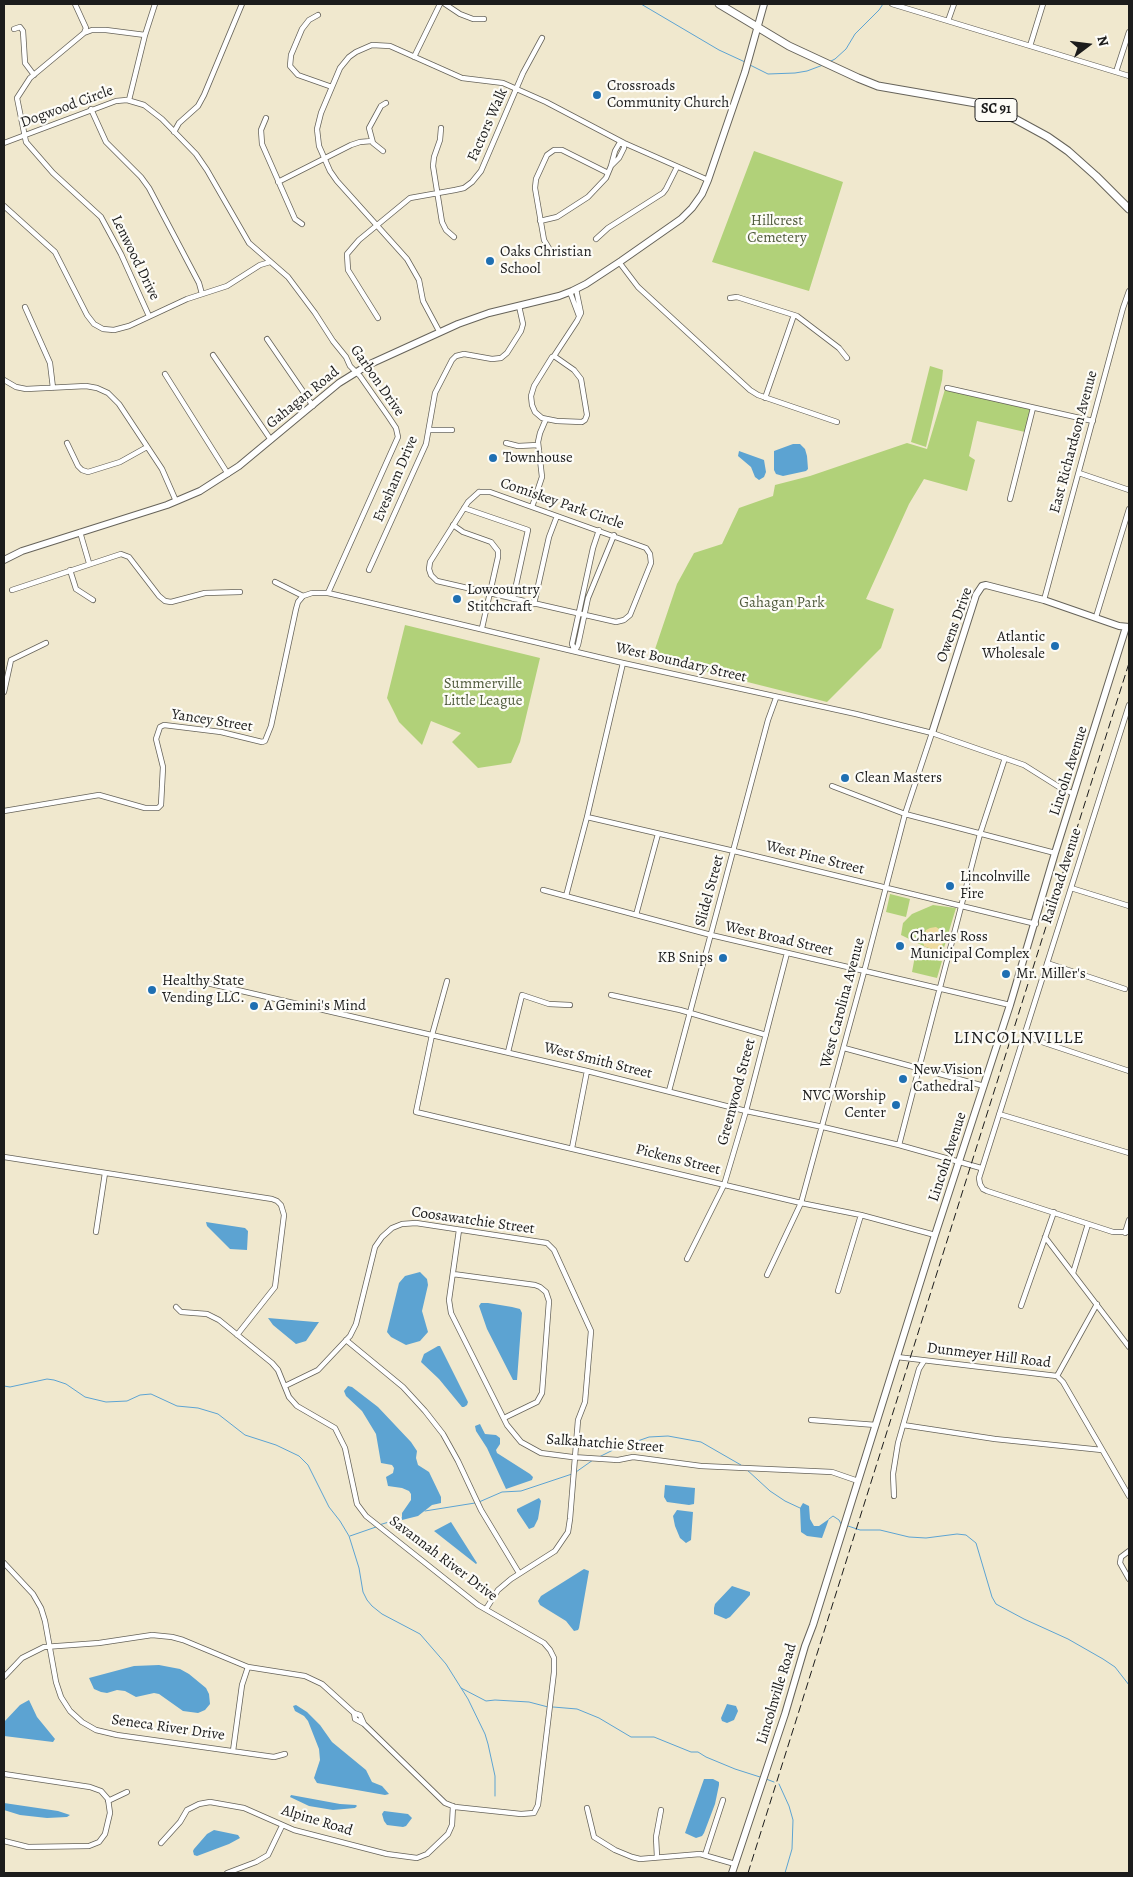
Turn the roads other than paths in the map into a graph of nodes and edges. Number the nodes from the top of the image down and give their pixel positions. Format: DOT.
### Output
graph roads {
  1 [pos="75,4"];
  2 [pos="155,4"];
  3 [pos="242,4"];
  4 [pos="440,4"];
  5 [pos="445,4"];
  6 [pos="719,4"];
  7 [pos="764,4"];
  8 [pos="892,4"];
  9 [pos="954,4"];
  10 [pos="1044,4"];
  11 [pos="318,15"];
  12 [pos="484,18"];
  13 [pos="948,21"];
  14 [pos="757,26"];
  15 [pos="14,29"];
  16 [pos="1129,32"];
  17 [pos="84,33"];
  18 [pos="145,35"];
  19 [pos="542,38"];
  20 [pos="1030,46"];
  21 [pos="414,57"];
  22 [pos="1116,72"];
  23 [pos="34,75"];
  24 [pos="1129,76"];
  25 [pos="332,87"];
  26 [pos="516,89"];
  27 [pos="129,100"];
  28 [pos="386,103"];
  29 [pos="91,109"];
  30 [pos="266,118"];
  31 [pos="441,128"];
  32 [pos="174,132"];
  33 [pos="25,137"];
  34 [pos="372,141"];
  35 [pos="4,143"];
  36 [pos="624,143"];
  37 [pos="383,152"];
  38 [pos="324,160"];
  39 [pos="677,167"];
  40 [pos="608,173"];
  41 [pos="708,180"];
  42 [pos="278,182"];
  43 [pos="438,193"];
  44 [pos="5,208"];
  45 [pos="1129,210"];
  46 [pos="540,221"];
  47 [pos="302,224"];
  48 [pos="378,225"];
  49 [pos="454,237"];
  50 [pos="596,239"];
  51 [pos="553,255"];
  52 [pos="620,261"];
  53 [pos="270,262"];
  54 [pos="285,275"];
  55 [pos="573,290"];
  56 [pos="1129,291"];
  57 [pos="202,294"];
  58 [pos="730,298"];
  59 [pos="519,306"];
  60 [pos="25,307"];
  61 [pos="1123,308"];
  62 [pos="1129,311"];
  63 [pos="794,315"];
  64 [pos="150,316"];
  65 [pos="378,318"];
  66 [pos="439,331"];
  67 [pos="267,339"];
  68 [pos="213,355"];
  69 [pos="554,356"];
  70 [pos="847,358"];
  71 [pos="356,372"];
  72 [pos="165,374"];
  73 [pos="4,380"];
  74 [pos="53,388"];
  75 [pos="947,388"];
  76 [pos="765,398"];
  77 [pos="312,406"];
  78 [pos="1034,408"];
  79 [pos="546,419"];
  80 [pos="837,422"];
  81 [pos="1093,422"];
  82 [pos="429,430"];
  83 [pos="452,430"];
  84 [pos="271,440"];
  85 [pos="506,443"];
  86 [pos="68,444"];
  87 [pos="538,445"];
  88 [pos="147,446"];
  89 [pos="1079,473"];
  90 [pos="228,474"];
  91 [pos="1129,490"];
  92 [pos="1010,499"];
  93 [pos="176,501"];
  94 [pos="532,507"];
  95 [pos="464,508"];
  96 [pos="1129,509"];
  97 [pos="557,516"];
  98 [pos="453,525"];
  99 [pos="599,530"];
  100 [pos="80,532"];
  101 [pos="614,535"];
  102 [pos="4,560"];
  103 [pos="89,563"];
  104 [pos="590,566"];
  105 [pos="70,570"];
  106 [pos="369,570"];
  107 [pos="600,570"];
  108 [pos="275,582"];
  109 [pos="12,590"];
  110 [pos="240,592"];
  111 [pos="328,593"];
  112 [pos="490,594"];
  113 [pos="303,596"];
  114 [pos="512,599"];
  115 [pos="92,600"];
  116 [pos="1044,600"];
  117 [pos="534,604"];
  118 [pos="578,614"];
  119 [pos="584,615"];
  120 [pos="1096,617"];
  121 [pos="1125,627"];
  122 [pos="482,628"];
  123 [pos="46,643"];
  124 [pos="574,651"];
  125 [pos="624,663"];
  126 [pos="4,692"];
  127 [pos="776,698"];
  128 [pos="1129,705"];
  129 [pos="932,733"];
  130 [pos="1005,758"];
  131 [pos="832,786"];
  132 [pos="1074,794"];
  133 [pos="4,811"];
  134 [pos="905,814"];
  135 [pos="587,817"];
  136 [pos="658,834"];
  137 [pos="980,834"];
  138 [pos="734,851"];
  139 [pos="1055,853"];
  140 [pos="886,888"];
  141 [pos="1071,888"];
  142 [pos="543,890"];
  143 [pos="566,896"];
  144 [pos="1129,906"];
  145 [pos="961,907"];
  146 [pos="636,915"];
  147 [pos="1036,924"];
  148 [pos="711,935"];
  149 [pos="787,953"];
  150 [pos="1046,963"];
  151 [pos="864,972"];
  152 [pos="447,981"];
  153 [pos="207,983"];
  154 [pos="941,989"];
  155 [pos="1125,989"];
  156 [pos="611,995"];
  157 [pos="570,1005"];
  158 [pos="1010,1005"];
  159 [pos="690,1013"];
  160 [pos="432,1035"];
  161 [pos="766,1035"];
  162 [pos="1024,1036"];
  163 [pos="844,1048"];
  164 [pos="508,1052"];
  165 [pos="919,1069"];
  166 [pos="587,1071"];
  167 [pos="1129,1072"];
  168 [pos="984,1086"];
  169 [pos="669,1092"];
  170 [pos="746,1111"];
  171 [pos="1000,1114"];
  172 [pos="823,1127"];
  173 [pos="899,1146"];
  174 [pos="572,1148"];
  175 [pos="1129,1153"];
  176 [pos="4,1157"];
  177 [pos="960,1161"];
  178 [pos="981,1168"];
  179 [pos="105,1173"];
  180 [pos="724,1184"];
  181 [pos="801,1203"];
  182 [pos="1054,1212"];
  183 [pos="861,1215"];
  184 [pos="1129,1220"];
  185 [pos="1088,1224"];
  186 [pos="459,1230"];
  187 [pos="96,1232"];
  188 [pos="1127,1232"];
  189 [pos="935,1235"];
  190 [pos="1045,1237"];
  191 [pos="687,1260"];
  192 [pos="1073,1273"];
  193 [pos="453,1274"];
  194 [pos="767,1275"];
  195 [pos="838,1290"];
  196 [pos="1096,1304"];
  197 [pos="1021,1306"];
  198 [pos="176,1307"];
  199 [pos="237,1336"];
  200 [pos="346,1340"];
  201 [pos="1129,1348"];
  202 [pos="897,1357"];
  203 [pos="924,1361"];
  204 [pos="1057,1376"];
  205 [pos="285,1386"];
  206 [pos="504,1418"];
  207 [pos="811,1420"];
  208 [pos="876,1425"];
  209 [pos="903,1425"];
  210 [pos="1102,1450"];
  211 [pos="575,1457"];
  212 [pos="858,1481"];
  213 [pos="894,1496"];
  214 [pos="1129,1496"];
  215 [pos="846,1523"];
  216 [pos="1129,1552"];
  217 [pos="4,1563"];
  218 [pos="519,1573"];
  219 [pos="1129,1578"];
  220 [pos="486,1609"];
  221 [pos="50,1646"];
  222 [pos="248,1667"];
  223 [pos="4,1677"];
  224 [pos="233,1751"];
  225 [pos="285,1754"];
  226 [pos="4,1774"];
  227 [pos="127,1792"];
  228 [pos="723,1800"];
  229 [pos="108,1801"];
  230 [pos="453,1806"];
  231 [pos="587,1808"];
  232 [pos="661,1810"];
  233 [pos="282,1826"];
  234 [pos="4,1841"];
  235 [pos="161,1843"];
  236 [pos="705,1854"];
  237 [pos="657,1858"];
  238 [pos="735,1864"];
  239 [pos="228,1873"];
  240 [pos="732,1873"];
  1 -- 17 [label="street"];
  2 -- 18 [label="street"];
  3 -- 32 [label="street"];
  4 -- 21 [label="street"];
  5 -- 12 [label="street"];
  6 -- 14 [label="main road, SC 91"];
  7 -- 14 [label="street, Gahagan Road"];
  8 -- 13 [label="street"];
  9 -- 13 [label="street"];
  10 -- 20 [label="street"];
  11 -- 25 [label="street"];
  13 -- 20 [label="street"];
  14 -- 41 [label="street, Gahagan Road"];
  14 -- 45 [label="main road, SC 91"];
  15 -- 23 [label="street"];
  16 -- 22 [label="street"];
  17 -- 18 [label="street"];
  17 -- 23 [label="street, Lenwood Drive"];
  18 -- 27 [label="street"];
  19 -- 26 [label="street, Factors Walk"];
  20 -- 22 [label="street"];
  21 -- 25 [label="street"];
  21 -- 26 [label="street"];
  22 -- 24 [label="street"];
  23 -- 33 [label="street, Lenwood Drive"];
  25 -- 38 [label="street"];
  26 -- 36 [label="street"];
  26 -- 43 [label="street, Factors Walk"];
  27 -- 29 [label="street, Dogwood Circle"];
  27 -- 32 [label="street, Dogwood Circle"];
  28 -- 34 [label="street"];
  29 -- 33 [label="street, Dogwood Circle"];
  29 -- 57 [label="street"];
  30 -- 42 [label="street"];
  31 -- 43 [label="street"];
  32 -- 53 [label="street, Dogwood Circle"];
  33 -- 35 [label="street, Dogwood Circle"];
  33 -- 64 [label="street, Lenwood Drive"];
  34 -- 37 [label="street"];
  34 -- 38 [label="street"];
  36 -- 39 [label="street"];
  36 -- 40 [label="street"];
  38 -- 42 [label="street"];
  38 -- 48 [label="street"];
  39 -- 41 [label="street"];
  39 -- 50 [label="street"];
  40 -- 46 [label="street"];
  40 -- 46 [label="street"];
  41 -- 52 [label="street, Gahagan Road"];
  42 -- 47 [label="street"];
  43 -- 48 [label="street, Factors Walk"];
  43 -- 49 [label="street"];
  44 -- 64 [label="street"];
  46 -- 51 [label="street"];
  48 -- 65 [label="street, Factors Walk"];
  48 -- 66 [label="street"];
  52 -- 55 [label="street, Gahagan Road"];
  52 -- 76 [label="street"];
  53 -- 54 [label="street, Dogwood Circle"];
  53 -- 57 [label="street"];
  54 -- 71 [label="street, Garbon Drive"];
  55 -- 59 [label="street, Gahagan Road"];
  55 -- 69 [label="street"];
  56 -- 61 [label="street, East Richardson Avenue"];
  57 -- 64 [label="street"];
  58 -- 63 [label="street"];
  59 -- 66 [label="street, Gahagan Road"];
  59 -- 82 [label="street, Evesham Drive"];
  60 -- 74 [label="street"];
  61 -- 62 [label="street"];
  61 -- 81 [label="street, East Richardson Avenue"];
  63 -- 70 [label="street"];
  63 -- 76 [label="street"];
  66 -- 71 [label="street, Gahagan Road"];
  67 -- 77 [label="street"];
  68 -- 84 [label="street"];
  69 -- 79 [label="street"];
  69 -- 79 [label="street"];
  71 -- 77 [label="street, Gahagan Road"];
  71 -- 111 [label="street, Garbon Drive"];
  72 -- 90 [label="street"];
  73 -- 74 [label="street"];
  74 -- 88 [label="street"];
  75 -- 78 [label="street"];
  76 -- 80 [label="street"];
  77 -- 84 [label="street, Gahagan Road"];
  78 -- 81 [label="street"];
  78 -- 92 [label="street"];
  79 -- 87 [label="street"];
  81 -- 89 [label="street, East Richardson Avenue"];
  82 -- 83 [label="street"];
  82 -- 106 [label="street, Evesham Drive"];
  84 -- 90 [label="street, Gahagan Road"];
  85 -- 87 [label="street"];
  86 -- 88 [label="street"];
  87 -- 94 [label="street"];
  88 -- 93 [label="street"];
  89 -- 91 [label="street"];
  89 -- 116 [label="street, East Richardson Avenue"];
  90 -- 93 [label="street, Gahagan Road"];
  93 -- 100 [label="street, Gahagan Road"];
  94 -- 95 [label="street, Comiskey Park Circle"];
  94 -- 97 [label="street, Comiskey Park Circle"];
  95 -- 98 [label="street, Comiskey Park Circle"];
  95 -- 114 [label="street"];
  96 -- 120 [label="street"];
  97 -- 99 [label="street, Comiskey Park Circle"];
  97 -- 117 [label="street"];
  98 -- 112 [label="street"];
  98 -- 112 [label="street, Comiskey Park Circle"];
  99 -- 101 [label="street, Comiskey Park Circle"];
  99 -- 104 [label="street"];
  100 -- 102 [label="street, Gahagan Road"];
  100 -- 103 [label="street"];
  101 -- 107 [label="street"];
  101 -- 119 [label="street, Comiskey Park Circle"];
  103 -- 105 [label="street"];
  103 -- 110 [label="street"];
  104 -- 107 [label="street"];
  104 -- 118 [label="street"];
  105 -- 109 [label="street"];
  105 -- 115 [label="street"];
  107 -- 119 [label="street"];
  108 -- 113 [label="street"];
  111 -- 113 [label="street, West Boundary Street"];
  111 -- 122 [label="street, West Boundary Street"];
  112 -- 114 [label="street, Comiskey Park Circle"];
  112 -- 122 [label="street"];
  113 -- 133 [label="street, Yancey Street"];
  114 -- 117 [label="street, Comiskey Park Circle"];
  116 -- 120 [label="street, Owens Drive"];
  116 -- 129 [label="street, Owens Drive"];
  117 -- 118 [label="street, Comiskey Park Circle"];
  118 -- 119 [label="street, Comiskey Park Circle"];
  118 -- 124 [label="street"];
  119 -- 124 [label="street"];
  120 -- 121 [label="street, Owens Drive"];
  121 -- 132 [label="street, Lincoln Avenue"];
  122 -- 124 [label="street, West Boundary Street"];
  123 -- 126 [label="street"];
  124 -- 125 [label="street, West Boundary Street"];
  125 -- 127 [label="street, West Boundary Street"];
  125 -- 135 [label="street"];
  127 -- 129 [label="street, West Boundary Street"];
  127 -- 138 [label="street, Slidel Street"];
  128 -- 141 [label="street, Railroad Avenue"];
  129 -- 130 [label="street, West Boundary Street"];
  129 -- 134 [label="street, West Carolina Avenue"];
  130 -- 132 [label="street, West Boundary Street"];
  130 -- 137 [label="street"];
  131 -- 134 [label="street"];
  132 -- 139 [label="street, Lincoln Avenue"];
  134 -- 137 [label="street"];
  134 -- 140 [label="street, West Carolina Avenue"];
  135 -- 136 [label="street, West Pine Street"];
  135 -- 143 [label="street"];
  136 -- 138 [label="street, West Pine Street"];
  136 -- 146 [label="street"];
  137 -- 139 [label="street"];
  137 -- 145 [label="street"];
  138 -- 140 [label="street, West Pine Street"];
  138 -- 148 [label="street, Slidel Street"];
  139 -- 147 [label="street, Lincoln Avenue"];
  140 -- 145 [label="street, West Pine Street"];
  140 -- 151 [label="street, West Carolina Avenue"];
  141 -- 144 [label="street"];
  141 -- 150 [label="street, Railroad Avenue"];
  142 -- 143 [label="street, West Broad Street"];
  143 -- 146 [label="street, West Broad Street"];
  145 -- 147 [label="street, West Pine Street"];
  145 -- 154 [label="street"];
  146 -- 148 [label="street, West Broad Street"];
  147 -- 158 [label="street, Lincoln Avenue"];
  148 -- 149 [label="street, West Broad Street"];
  148 -- 159 [label="street, Slidel Street"];
  149 -- 151 [label="street, West Broad Street"];
  149 -- 161 [label="street, Greenwood Street"];
  150 -- 155 [label="street"];
  150 -- 162 [label="street, Railroad Avenue"];
  151 -- 154 [label="street, West Broad Street"];
  151 -- 163 [label="street, West Carolina Avenue"];
  152 -- 160 [label="street"];
  153 -- 160 [label="street, West Smith Street"];
  154 -- 158 [label="street, West Broad Street"];
  154 -- 165 [label="street"];
  156 -- 159 [label="street"];
  157 -- 164 [label="street"];
  158 -- 168 [label="street, Lincoln Avenue"];
  159 -- 161 [label="street"];
  159 -- 169 [label="street, Slidel Street"];
  160 -- 164 [label="street, West Smith Street"];
  160 -- 174 [label="street, Pickens Street"];
  161 -- 170 [label="street, Greenwood Street"];
  162 -- 167 [label="street"];
  162 -- 171 [label="street, Railroad Avenue"];
  163 -- 165 [label="street"];
  163 -- 172 [label="street, West Carolina Avenue"];
  164 -- 166 [label="street, West Smith Street"];
  165 -- 168 [label="street"];
  165 -- 173 [label="street"];
  166 -- 169 [label="street, West Smith Street"];
  166 -- 174 [label="street"];
  168 -- 177 [label="street, Lincoln Avenue"];
  169 -- 170 [label="street, West Smith Street"];
  170 -- 172 [label="street, West Smith Street"];
  170 -- 180 [label="street, Greenwood Street"];
  171 -- 175 [label="street"];
  171 -- 178 [label="street, Railroad Avenue"];
  172 -- 173 [label="street, West Smith Street"];
  172 -- 181 [label="street, West Carolina Avenue"];
  173 -- 177 [label="street, West Smith Street"];
  174 -- 180 [label="street, Pickens Street"];
  176 -- 179 [label="street"];
  177 -- 178 [label="street, West Smith Street"];
  177 -- 189 [label="street, Lincoln Avenue"];
  178 -- 182 [label="street"];
  179 -- 187 [label="street"];
  179 -- 199 [label="street"];
  180 -- 181 [label="street, Pickens Street"];
  180 -- 191 [label="street, Greenwood Street"];
  181 -- 183 [label="street, Pickens Street"];
  181 -- 194 [label="street, West Carolina Avenue"];
  182 -- 185 [label="street"];
  182 -- 190 [label="street"];
  183 -- 189 [label="street, Pickens Street"];
  183 -- 195 [label="street"];
  184 -- 188 [label="street"];
  185 -- 188 [label="street"];
  185 -- 192 [label="street"];
  186 -- 193 [label="street, Salkahatchie Street"];
  186 -- 200 [label="street, Coosawatchie Street"];
  186 -- 211 [label="street, Coosawatchie Street"];
  189 -- 202 [label="street, Lincoln Avenue"];
  190 -- 192 [label="street"];
  190 -- 197 [label="street"];
  192 -- 196 [label="street"];
  193 -- 206 [label="street, Salkahatchie Street"];
  193 -- 206 [label="street"];
  196 -- 201 [label="street"];
  196 -- 204 [label="street"];
  198 -- 199 [label="street, Savannah River Drive"];
  199 -- 205 [label="street, Savannah River Drive"];
  200 -- 205 [label="street, Coosawatchie Street"];
  200 -- 218 [label="street"];
  202 -- 203 [label="street, Dunmeyer Hill Road"];
  202 -- 208 [label="street, Lincoln Avenue"];
  203 -- 204 [label="street, Dunmeyer Hill Road"];
  203 -- 209 [label="street"];
  204 -- 210 [label="street, Dunmeyer Hill Road"];
  205 -- 220 [label="street, Savannah River Drive"];
  206 -- 211 [label="street, Salkahatchie Street"];
  207 -- 208 [label="street"];
  208 -- 212 [label="street, Lincoln Avenue"];
  209 -- 210 [label="street"];
  209 -- 213 [label="street"];
  210 -- 214 [label="street, Dunmeyer Hill Road"];
  211 -- 212 [label="street, Salkahatchie Street"];
  211 -- 218 [label="street, Coosawatchie Street"];
  212 -- 215 [label="street, Lincoln Avenue"];
  215 -- 238 [label="street, Lincolnville Road"];
  216 -- 219 [label="street"];
  217 -- 221 [label="street, Seneca River Drive"];
  218 -- 220 [label="street, Coosawatchie Street"];
  220 -- 230 [label="street, Savannah River Drive"];
  221 -- 222 [label="street"];
  221 -- 223 [label="street"];
  221 -- 224 [label="street, Seneca River Drive"];
  222 -- 224 [label="street"];
  222 -- 230 [label="street, Savannah River Drive"];
  224 -- 225 [label="street, Seneca River Drive"];
  226 -- 229 [label="street"];
  227 -- 229 [label="street"];
  228 -- 236 [label="street"];
  229 -- 234 [label="street"];
  230 -- 233 [label="street, Alpine Road"];
  231 -- 237 [label="street"];
  232 -- 237 [label="street"];
  233 -- 235 [label="street, Alpine Road"];
  233 -- 239 [label="street"];
  236 -- 237 [label="street"];
  236 -- 238 [label="street"];
  238 -- 240 [label="street, Lincolnville Road"];
}
